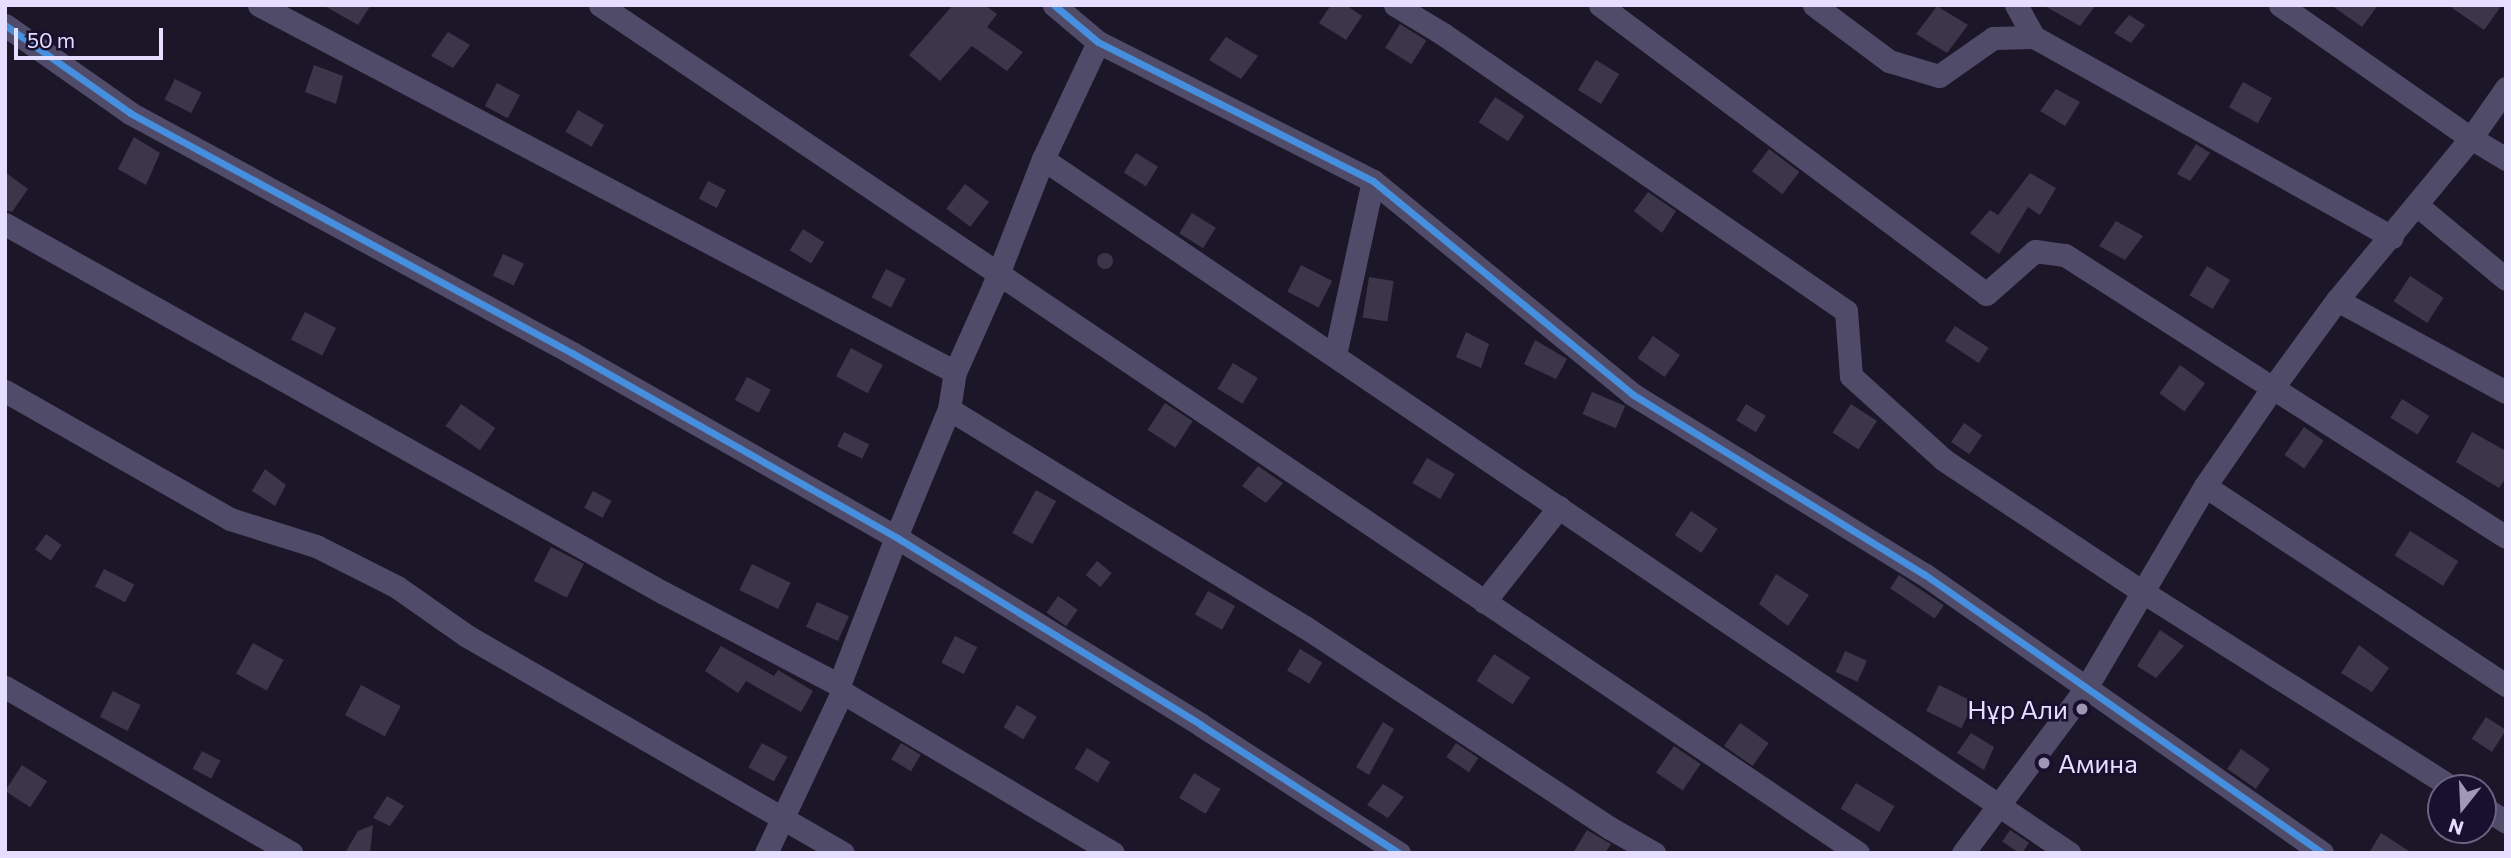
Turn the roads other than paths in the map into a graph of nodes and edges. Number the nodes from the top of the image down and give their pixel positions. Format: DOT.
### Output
graph roads {
  1 [pos="259,5"];
  2 [pos="600,5"];
  3 [pos="1054,5"];
  4 [pos="1395,5"];
  5 [pos="1600,5"];
  6 [pos="1814,5"];
  7 [pos="2016,5"];
  8 [pos="2280,5"];
  9 [pos="5,25"];
  10 [pos="2034,37"];
  11 [pos="1098,42"];
  12 [pos="2506,88"];
  13 [pos="2471,138"];
  14 [pos="1042,159"];
  15 [pos="2506,159"];
  16 [pos="1373,181"];
  17 [pos="2418,206"];
  18 [pos="5,224"];
  19 [pos="2392,237"];
  20 [pos="997,275"];
  21 [pos="2506,279"];
  22 [pos="2337,300"];
  23 [pos="1335,355"];
  24 [pos="955,372"];
  25 [pos="2274,386"];
  26 [pos="5,391"];
  27 [pos="2506,392"];
  28 [pos="949,409"];
  29 [pos="2205,486"];
  30 [pos="1559,506"];
  31 [pos="896,537"];
  32 [pos="2506,537"];
  33 [pos="2143,592"];
  34 [pos="1484,602"];
  35 [pos="2506,685"];
  36 [pos="5,687"];
  37 [pos="2086,688"];
  38 [pos="841,689"];
  39 [pos="2431,774"];
  40 [pos="1999,808"];
  41 [pos="782,820"];
  42 [pos="291,853"];
  43 [pos="766,853"];
  44 [pos="843,853"];
  45 [pos="1113,853"];
  46 [pos="1399,853"];
  47 [pos="1654,853"];
  48 [pos="1858,853"];
  49 [pos="1963,853"];
  50 [pos="2069,853"];
  51 [pos="2322,853"];
  1 -- 24 [label="street"];
  2 -- 20 [label="street"];
  3 -- 11 [label="street"];
  4 -- 33 [label="street"];
  5 -- 25 [label="street"];
  6 -- 10 [label="street"];
  7 -- 10 [label="street"];
  8 -- 13 [label="street"];
  9 -- 31 [label="street"];
  10 -- 19 [label="street"];
  11 -- 14 [label="street"];
  11 -- 16 [label="street"];
  12 -- 13 [label="street"];
  13 -- 15 [label="street"];
  13 -- 17 [label="street"];
  14 -- 20 [label="street"];
  14 -- 23 [label="street"];
  16 -- 23 [label="street"];
  16 -- 37 [label="street"];
  17 -- 19 [label="street"];
  17 -- 21 [label="street"];
  18 -- 38 [label="street"];
  19 -- 22 [label="street"];
  20 -- 24 [label="street"];
  20 -- 34 [label="street"];
  22 -- 25 [label="street"];
  22 -- 27 [label="street"];
  23 -- 30 [label="street"];
  24 -- 28 [label="street"];
  25 -- 29 [label="street"];
  25 -- 32 [label="street"];
  26 -- 41 [label="street"];
  28 -- 31 [label="street"];
  28 -- 47 [label="street"];
  29 -- 33 [label="street"];
  29 -- 35 [label="street"];
  30 -- 34 [label="street"];
  30 -- 40 [label="street"];
  31 -- 38 [label="street"];
  31 -- 46 [label="street"];
  33 -- 37 [label="street"];
  33 -- 39 [label="street"];
  34 -- 48 [label="street"];
  36 -- 42 [label="street"];
  37 -- 40 [label="street"];
  37 -- 51 [label="street"];
  38 -- 41 [label="street"];
  38 -- 45 [label="street"];
  40 -- 49 [label="street"];
  40 -- 50 [label="street"];
  41 -- 43 [label="street"];
  41 -- 44 [label="street"];
}
